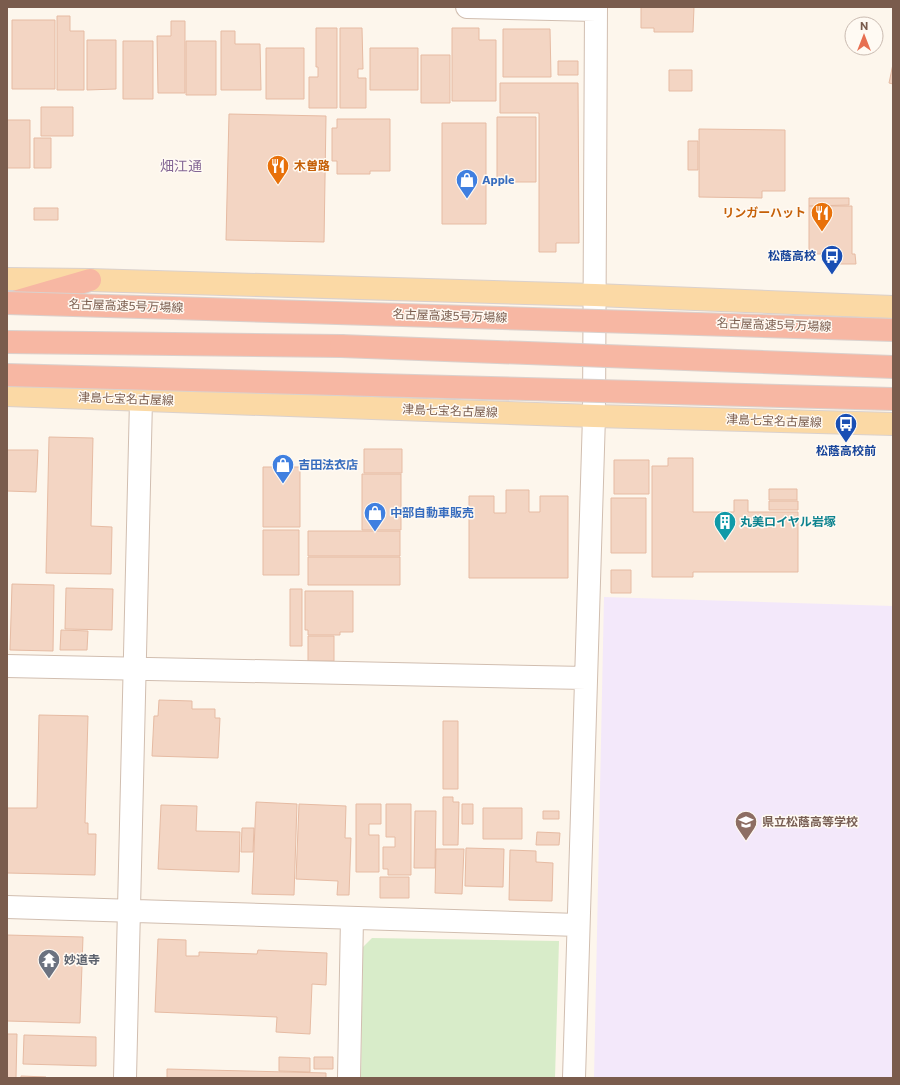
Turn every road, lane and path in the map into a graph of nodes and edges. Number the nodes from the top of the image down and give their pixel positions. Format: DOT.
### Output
graph roads {
  1 [pos="467,7"];
  2 [pos="596,9"];
  3 [pos="7,279"];
  4 [pos="90,280"];
  5 [pos="595,295"];
  6 [pos="7,303"];
  7 [pos="893,307"];
  8 [pos="893,330"];
  9 [pos="7,342"];
  10 [pos="893,367"];
  11 [pos="7,375"];
  12 [pos="7,395"];
  13 [pos="893,399"];
  14 [pos="141,400"];
  15 [pos="594,416"];
  16 [pos="893,424"];
  17 [pos="7,666"];
  18 [pos="135,668"];
  19 [pos="586,678"];
  20 [pos="7,907"];
  21 [pos="129,911"];
  22 [pos="352,918"];
  23 [pos="578,925"];
  24 [pos="126,1078"];
  25 [pos="349,1078"];
  26 [pos="574,1078"];
  1 -- 2 [label="street"];
  2 -- 5 [label="street"];
  3 -- 4 [label="main road"];
  4 -- 5 [label="main road"];
  4 -- 6 [label="highway"];
  5 -- 7 [label="main road"];
  5 -- 15 [label="street"];
  6 -- 8 [label="highway, 名古屋高速5号万場線, bridge"];
  9 -- 10 [label="highway, bridge"];
  11 -- 13 [label="highway, bridge"];
  12 -- 14 [label="main road, 津島七宝名古屋線"];
  14 -- 15 [label="main road, 津島七宝名古屋線"];
  14 -- 18 [label="street"];
  15 -- 16 [label="main road, 津島七宝名古屋線"];
  15 -- 19 [label="street"];
  17 -- 18 [label="street"];
  18 -- 19 [label="street"];
  18 -- 21 [label="street"];
  19 -- 23 [label="street"];
  20 -- 21 [label="street"];
  21 -- 22 [label="street"];
  21 -- 24 [label="street"];
  22 -- 23 [label="street"];
  22 -- 25 [label="street"];
  23 -- 26 [label="street"];
}
